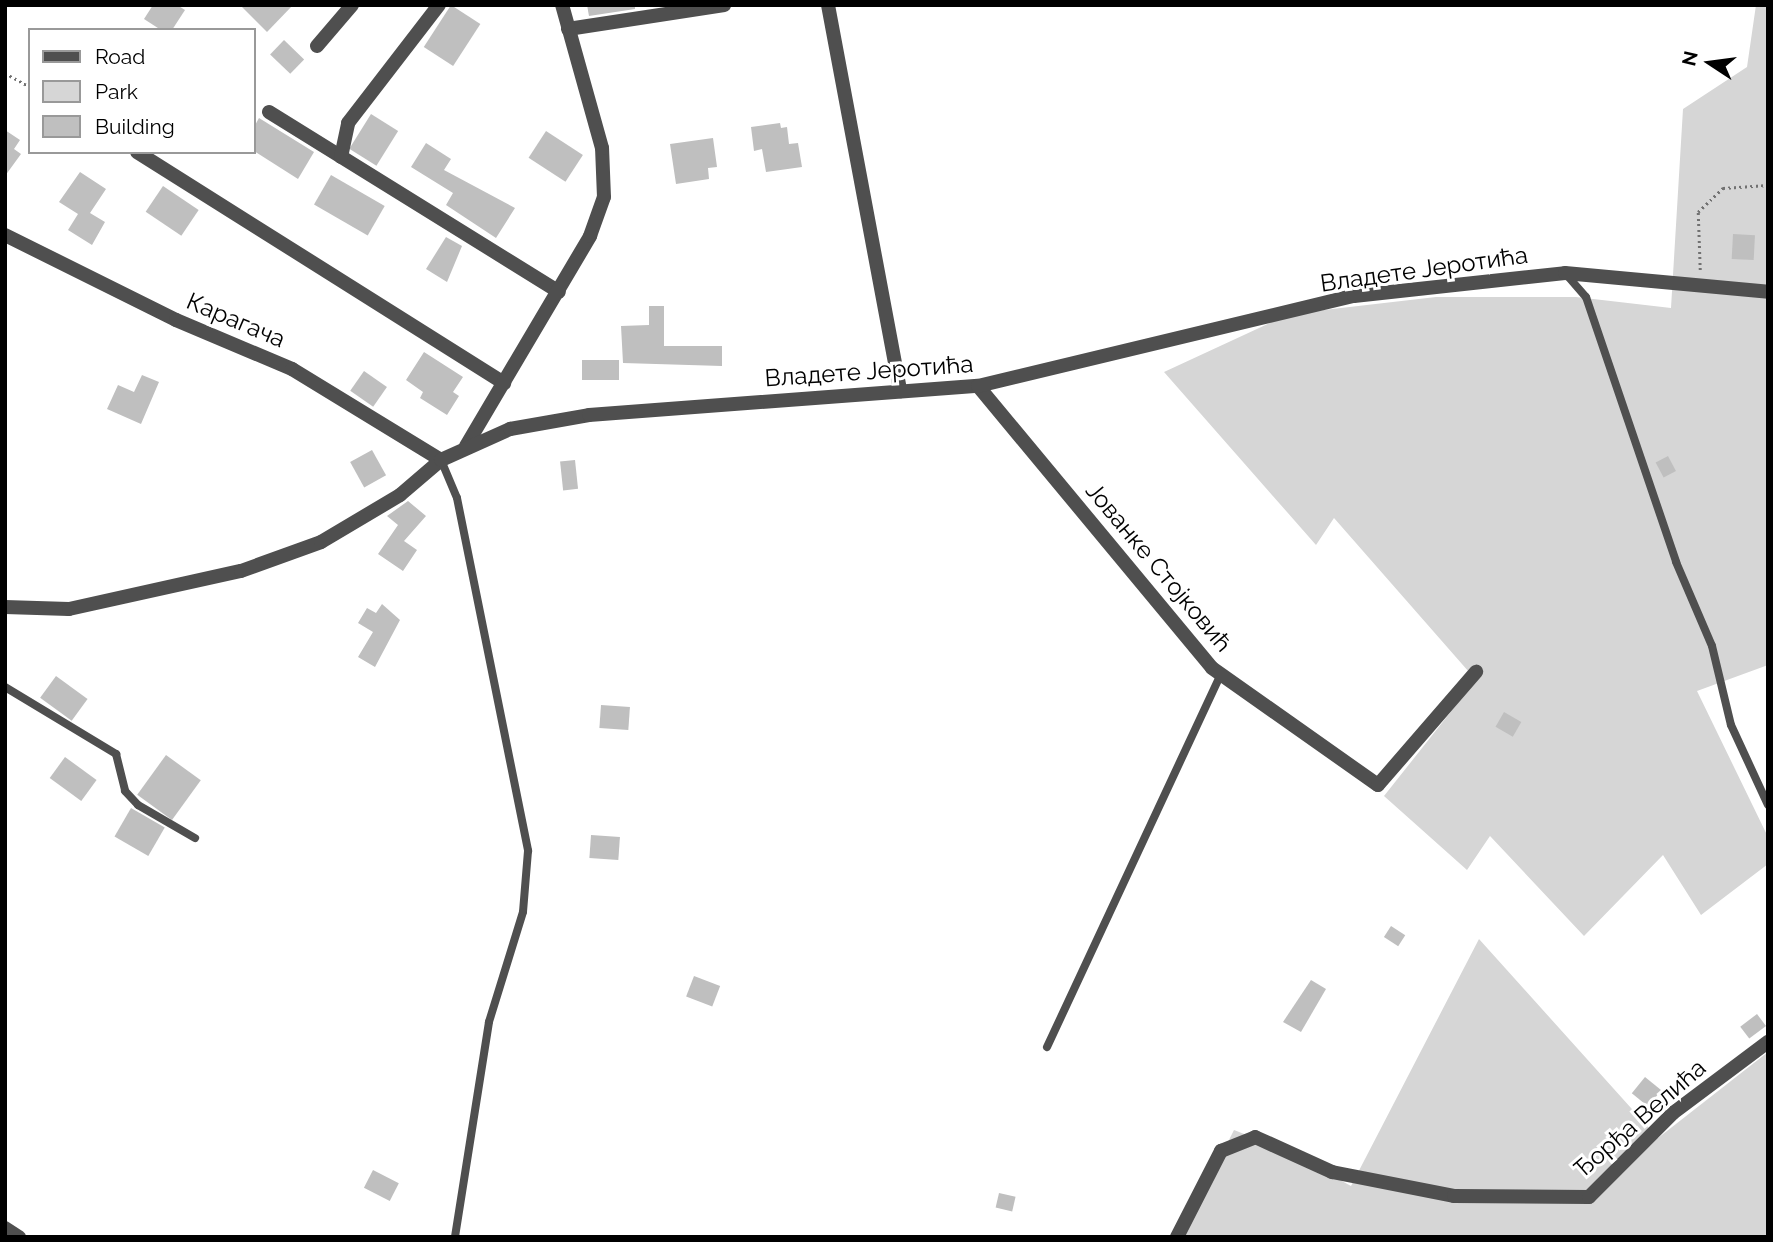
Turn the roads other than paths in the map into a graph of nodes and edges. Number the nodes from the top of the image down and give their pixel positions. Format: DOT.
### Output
graph roads {
  1 [pos="439,5"];
  2 [pos="562,5"];
  3 [pos="724,5"];
  4 [pos="828,5"];
  5 [pos="346,7"];
  6 [pos="568,29"];
  7 [pos="317,46"];
  8 [pos="269,112"];
  9 [pos="139,154"];
  10 [pos="341,157"];
  11 [pos="5,235"];
  12 [pos="1565,273"];
  13 [pos="559,292"];
  14 [pos="1768,292"];
  15 [pos="504,383"];
  16 [pos="978,386"];
  17 [pos="900,391"];
  18 [pos="466,446"];
  19 [pos="441,460"];
  20 [pos="5,607"];
  21 [pos="1476,672"];
  22 [pos="1221,674"];
  23 [pos="5,687"];
  24 [pos="1768,805"];
  25 [pos="195,838"];
  26 [pos="1768,1042"];
  27 [pos="1047,1047"];
  28 [pos="5,1228"];
  29 [pos="19,1237"];
  30 [pos="455,1237"];
  31 [pos="1177,1237"];
  1 -- 10 [label="street"];
  2 -- 6 [label="street"];
  3 -- 6 [label="street"];
  4 -- 17 [label="street"];
  5 -- 7 [label="street"];
  6 -- 13 [label="street"];
  8 -- 10 [label="street"];
  9 -- 15 [label="street"];
  10 -- 13 [label="street"];
  11 -- 19 [label="street, Карагача"];
  12 -- 14 [label="street, Владете Јеротића"];
  12 -- 16 [label="street, Владете Јеротића"];
  12 -- 24 [label="lane"];
  13 -- 15 [label="street"];
  15 -- 18 [label="street"];
  16 -- 17 [label="street, Владете Јеротића"];
  16 -- 22 [label="street, Јованке Стојковић"];
  17 -- 18 [label="street, Владете Јеротића"];
  18 -- 19 [label="street, Владете Јеротића"];
  19 -- 20 [label="street, Владете Јеротића"];
  19 -- 30 [label="lane"];
  21 -- 22 [label="street, Јованке Стојковић"];
  22 -- 27 [label="lane"];
  23 -- 25 [label="lane"];
  26 -- 31 [label="street, Ђорђа Велића"];
  28 -- 29 [label="street"];
}
